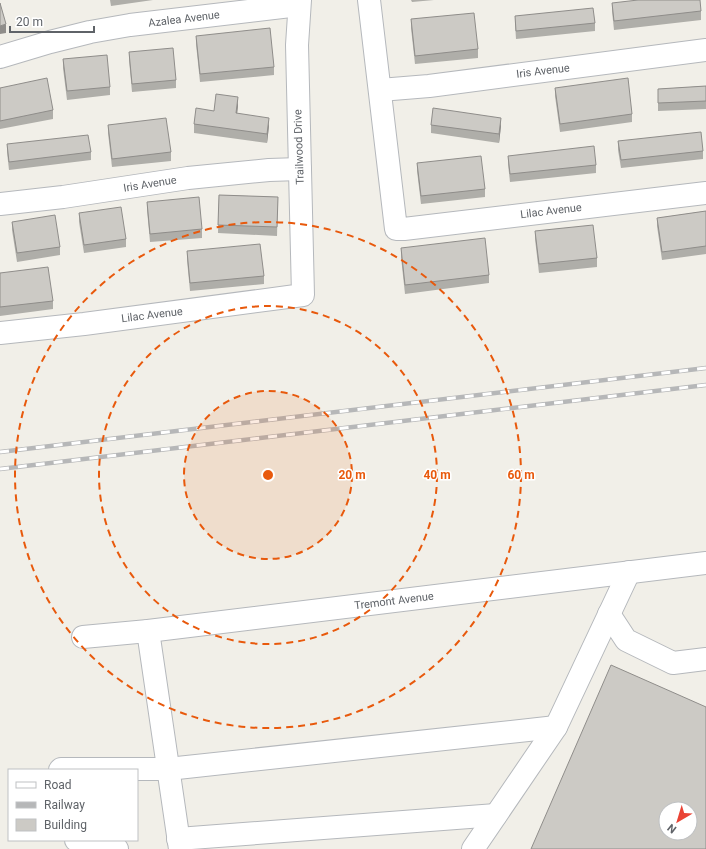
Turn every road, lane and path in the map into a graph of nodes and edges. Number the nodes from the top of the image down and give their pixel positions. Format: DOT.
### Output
graph roads {
  1 [pos="369,0"];
  2 [pos="300,2"];
  3 [pos="706,50"];
  4 [pos="0,57"];
  5 [pos="380,90"];
  6 [pos="300,169"];
  7 [pos="706,193"];
  8 [pos="0,204"];
  9 [pos="303,295"];
  10 [pos="0,333"];
  11 [pos="706,563"];
  12 [pos="629,572"];
  13 [pos="609,614"];
  14 [pos="148,632"];
  15 [pos="83,637"];
  16 [pos="706,659"];
  17 [pos="556,727"];
  18 [pos="61,769"];
  19 [pos="138,769"];
  20 [pos="138,769"];
  21 [pos="168,769"];
  22 [pos="496,815"];
  23 [pos="80,841"];
  24 [pos="179,844"];
  25 [pos="116,849"];
  26 [pos="473,849"];
  1 -- 5 [label="street"];
  2 -- 4 [label="street, Azalea Avenue"];
  2 -- 6 [label="street, Trailwood Drive"];
  3 -- 5 [label="street, Iris Avenue"];
  5 -- 7 [label="street, Lilac Avenue"];
  6 -- 8 [label="street, Iris Avenue"];
  6 -- 9 [label="street, Trailwood Drive"];
  9 -- 10 [label="street, Lilac Avenue"];
  11 -- 12 [label="street, Tremont Avenue"];
  12 -- 13 [label="street"];
  12 -- 14 [label="street, Tremont Avenue"];
  13 -- 16 [label="street"];
  13 -- 17 [label="street"];
  14 -- 15 [label="street, Tremont Avenue"];
  14 -- 21 [label="street"];
  17 -- 21 [label="street"];
  17 -- 22 [label="street"];
  18 -- 19 [label="street"];
  20 -- 21 [label="street"];
  21 -- 24 [label="street"];
  22 -- 24 [label="street"];
  22 -- 26 [label="street"];
  23 -- 25 [label="street"];
}
